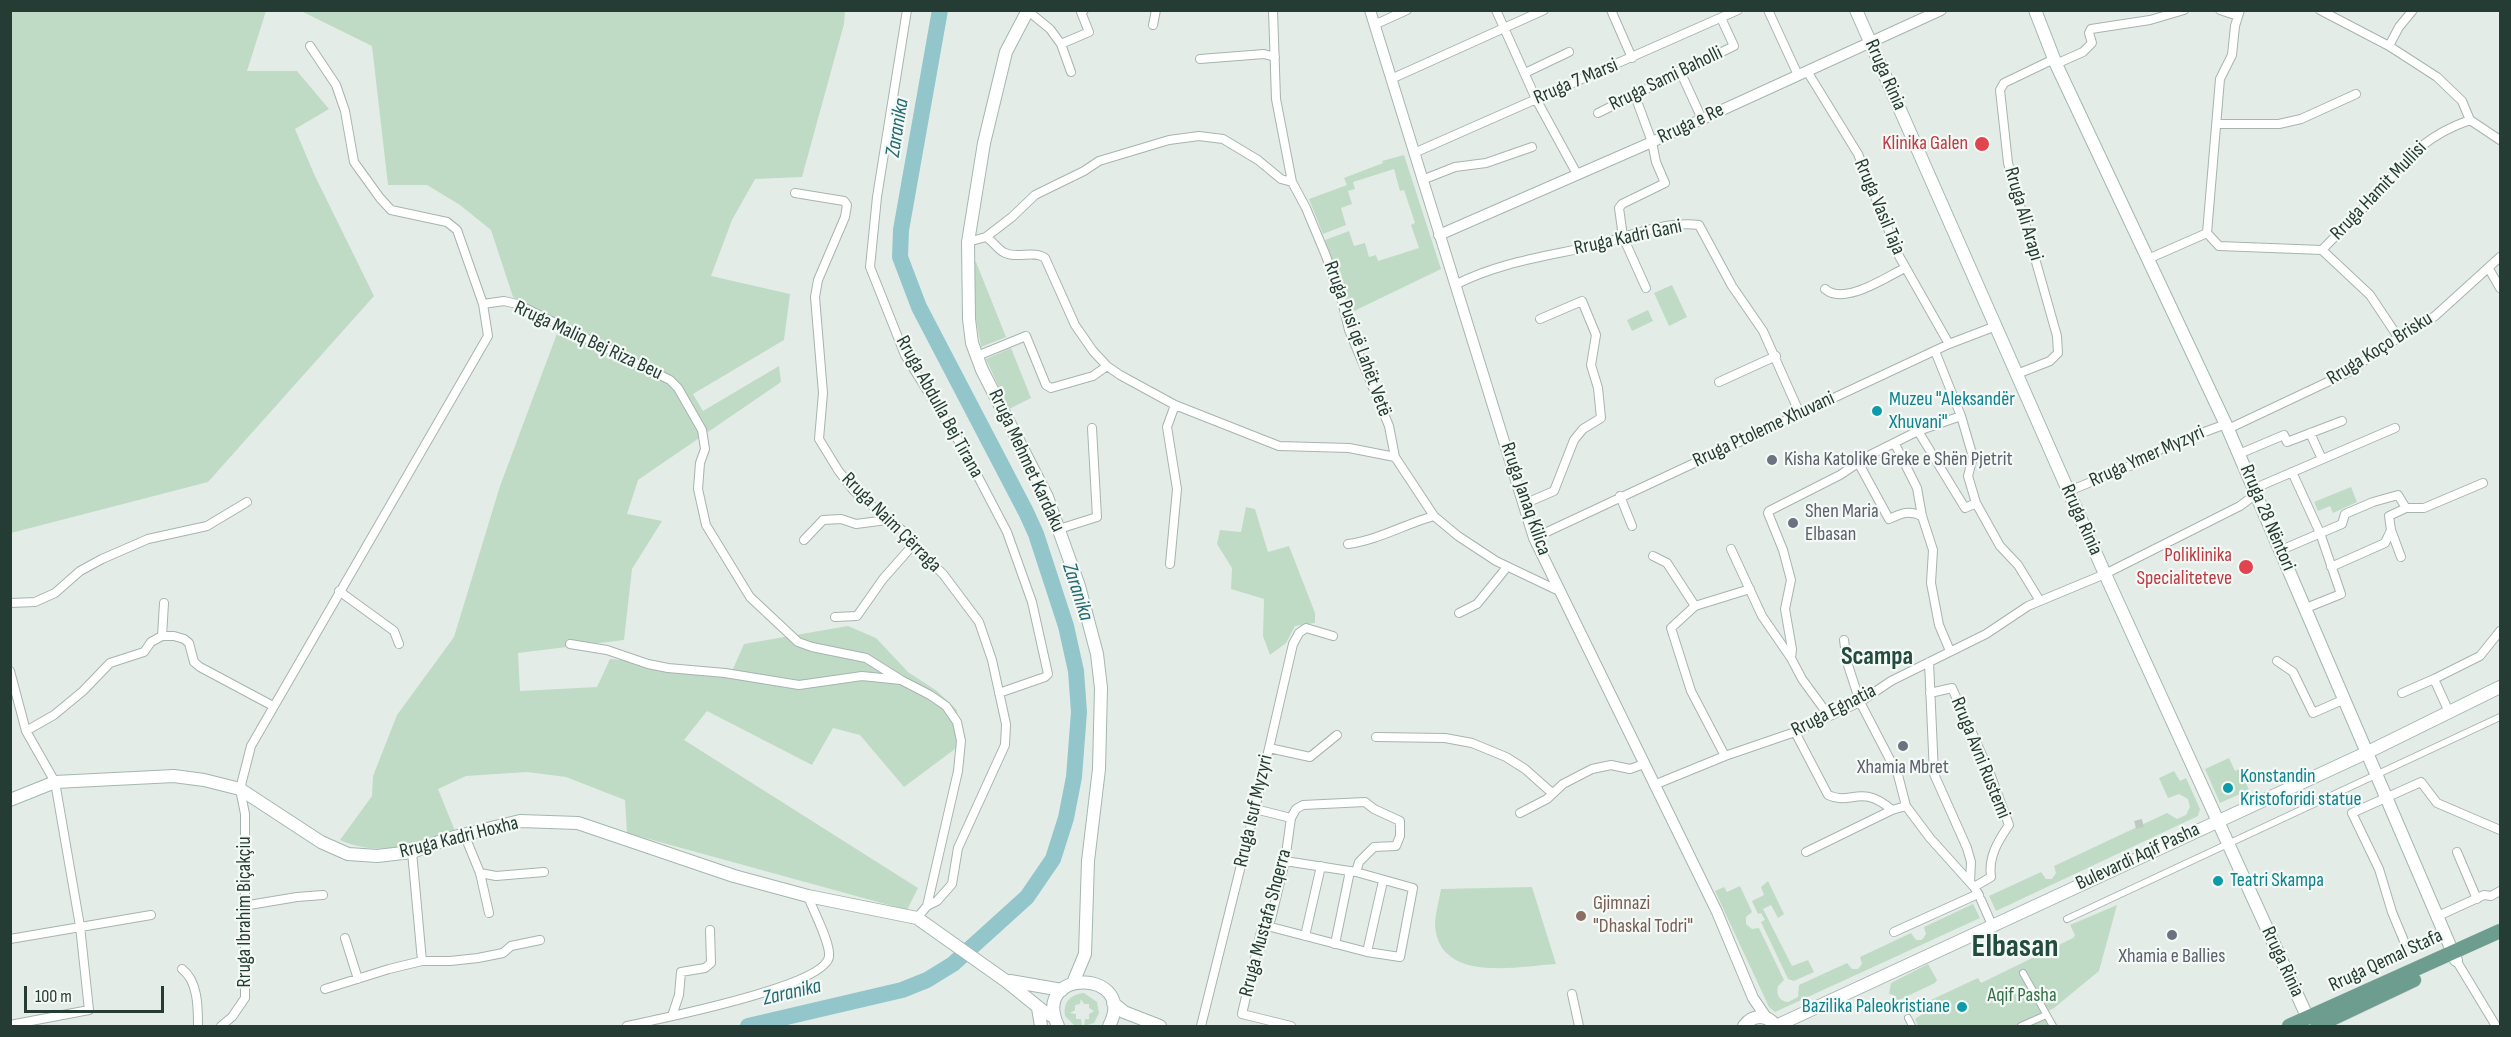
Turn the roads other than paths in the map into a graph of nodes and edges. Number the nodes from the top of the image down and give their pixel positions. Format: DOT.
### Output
graph roads {
  1 [pos="907,10"];
  2 [pos="1083,10"];
  3 [pos="1156,10"];
  4 [pos="1273,10"];
  5 [pos="1370,10"];
  6 [pos="1407,10"];
  7 [pos="1496,10"];
  8 [pos="1544,10"];
  9 [pos="1611,10"];
  10 [pos="1738,10"];
  11 [pos="1768,10"];
  12 [pos="1856,10"];
  13 [pos="1941,10"];
  14 [pos="2035,10"];
  15 [pos="2184,10"];
  16 [pos="2220,10"];
  17 [pos="2319,10"];
  18 [pos="2413,10"];
  19 [pos="1024,13"];
  20 [pos="2239,13"];
  21 [pos="1721,18"];
  22 [pos="1153,25"];
  23 [pos="1374,25"];
  24 [pos="1504,28"];
  25 [pos="1871,43"];
  26 [pos="1061,44"];
  27 [pos="310,46"];
  28 [pos="2389,46"];
  29 [pos="1569,52"];
  30 [pos="1275,57"];
  31 [pos="1632,58"];
  32 [pos="1200,59"];
  33 [pos="2055,61"];
  34 [pos="1071,72"];
  35 [pos="1680,72"];
  36 [pos="1525,73"];
  37 [pos="1802,73"];
  38 [pos="1391,79"];
  39 [pos="1634,93"];
  40 [pos="2356,94"];
  41 [pos="1536,99"];
  42 [pos="1598,113"];
  43 [pos="1702,119"];
  44 [pos="2470,120"];
  45 [pos="2217,124"];
  46 [pos="2500,140"];
  47 [pos="1653,142"];
  48 [pos="1532,147"];
  49 [pos="1414,153"];
  50 [pos="1577,174"];
  51 [pos="1422,180"];
  52 [pos="1292,182"];
  53 [pos="795,193"];
  54 [pos="2207,233"];
  55 [pos="1439,234"];
  56 [pos="986,237"];
  57 [pos="1623,237"];
  58 [pos="968,242"];
  59 [pos="2322,250"];
  60 [pos="2500,257"];
  61 [pos="2148,260"];
  62 [pos="1905,268"];
  63 [pos="2489,269"];
  64 [pos="1455,285"];
  65 [pos="1646,288"];
  66 [pos="2500,288"];
  67 [pos="1826,290"];
  68 [pos="483,304"];
  69 [pos="1540,319"];
  70 [pos="1996,326"];
  71 [pos="2398,337"];
  72 [pos="1949,344"];
  73 [pos="1935,351"];
  74 [pos="976,356"];
  75 [pos="1776,356"];
  76 [pos="1107,366"];
  77 [pos="2017,374"];
  78 [pos="1719,382"];
  79 [pos="1175,405"];
  80 [pos="1800,414"];
  81 [pos="1961,416"];
  82 [pos="2342,421"];
  83 [pos="2227,426"];
  84 [pos="1092,428"];
  85 [pos="2395,428"];
  86 [pos="1918,432"];
  87 [pos="2310,433"];
  88 [pos="1895,444"];
  89 [pos="2239,454"];
  90 [pos="1395,457"];
  91 [pos="2322,459"];
  92 [pos="1859,464"];
  93 [pos="2292,472"];
  94 [pos="2482,483"];
  95 [pos="2068,491"];
  96 [pos="2256,494"];
  97 [pos="1620,496"];
  98 [pos="247,502"];
  99 [pos="1976,503"];
  100 [pos="1524,504"];
  101 [pos="2406,508"];
  102 [pos="1434,516"];
  103 [pos="1922,516"];
  104 [pos="887,520"];
  105 [pos="1632,526"];
  106 [pos="1059,529"];
  107 [pos="2391,531"];
  108 [pos="2320,533"];
  109 [pos="1534,538"];
  110 [pos="804,540"];
  111 [pos="1347,544"];
  112 [pos="913,545"];
  113 [pos="1731,549"];
  114 [pos="2280,550"];
  115 [pos="1653,556"];
  116 [pos="2401,557"];
  117 [pos="1170,564"];
  118 [pos="1507,567"];
  119 [pos="2331,567"];
  120 [pos="2105,574"];
  121 [pos="1750,588"];
  122 [pos="339,591"];
  123 [pos="1561,592"];
  124 [pos="2040,601"];
  125 [pos="10,603"];
  126 [pos="164,603"];
  127 [pos="1695,606"];
  128 [pos="2306,608"];
  129 [pos="1459,613"];
  130 [pos="835,617"];
  131 [pos="2500,631"];
  132 [pos="162,636"];
  133 [pos="1333,636"];
  134 [pos="1844,640"];
  135 [pos="570,644"];
  136 [pos="399,645"];
  137 [pos="1950,651"];
  138 [pos="1791,658"];
  139 [pos="2277,661"];
  140 [pos="1929,662"];
  141 [pos="10,671"];
  142 [pos="2434,679"];
  143 [pos="900,680"];
  144 [pos="10,684"];
  145 [pos="2500,687"];
  146 [pos="17,693"];
  147 [pos="999,693"];
  148 [pos="1930,693"];
  149 [pos="2402,693"];
  150 [pos="2345,699"];
  151 [pos="1860,702"];
  152 [pos="273,706"];
  153 [pos="2449,712"];
  154 [pos="1829,716"];
  155 [pos="2500,717"];
  156 [pos="26,731"];
  157 [pos="1795,732"];
  158 [pos="1337,735"];
  159 [pos="1376,737"];
  160 [pos="1269,748"];
  161 [pos="2368,752"];
  162 [pos="1725,756"];
  163 [pos="1644,764"];
  164 [pos="2377,774"];
  165 [pos="55,782"];
  166 [pos="1654,785"];
  167 [pos="240,789"];
  168 [pos="1552,793"];
  169 [pos="2385,798"];
  170 [pos="10,800"];
  171 [pos="1906,806"];
  172 [pos="1255,809"];
  173 [pos="1892,810"];
  174 [pos="1520,813"];
  175 [pos="1291,818"];
  176 [pos="2500,818"];
  177 [pos="2217,821"];
  178 [pos="2497,828"];
  179 [pos="464,834"];
  180 [pos="2228,845"];
  181 [pos="412,852"];
  182 [pos="1806,852"];
  183 [pos="2457,852"];
  184 [pos="1285,861"];
  185 [pos="1321,867"];
  186 [pos="544,872"];
  187 [pos="1353,872"];
  188 [pos="480,873"];
  189 [pos="1383,880"];
  190 [pos="2500,891"];
  191 [pos="1976,892"];
  192 [pos="323,895"];
  193 [pos="808,897"];
  194 [pos="2477,899"];
  195 [pos="243,906"];
  196 [pos="927,906"];
  197 [pos="489,913"];
  198 [pos="151,915"];
  199 [pos="2436,917"];
  200 [pos="2067,919"];
  201 [pos="922,920"];
  202 [pos="1992,925"];
  203 [pos="80,926"];
  204 [pos="1267,926"];
  205 [pos="710,930"];
  206 [pos="2500,931"];
  207 [pos="1894,932"];
  208 [pos="1305,936"];
  209 [pos="345,938"];
  210 [pos="10,939"];
  211 [pos="540,940"];
  212 [pos="2404,941"];
  213 [pos="2500,941"];
  214 [pos="1335,944"];
  215 [pos="1367,952"];
  216 [pos="1084,954"];
  217 [pos="2455,956"];
  218 [pos="422,961"];
  219 [pos="182,969"];
  220 [pos="2023,973"];
  221 [pos="358,980"];
  222 [pos="1006,981"];
  223 [pos="1096,983"];
  224 [pos="1067,986"];
  225 [pos="325,989"];
  226 [pos="1572,994"];
  227 [pos="1753,998"];
  228 [pos="1113,1003"];
  229 [pos="1038,1008"];
  230 [pos="2046,1015"];
  231 [pos="672,1016"];
  232 [pos="1908,1018"];
  233 [pos="1053,1022"];
  234 [pos="1748,1023"];
  235 [pos="1772,1023"];
  236 [pos="2312,1024"];
  237 [pos="10,1026"];
  238 [pos="198,1026"];
  239 [pos="221,1026"];
  240 [pos="627,1026"];
  241 [pos="1041,1026"];
  242 [pos="1109,1026"];
  243 [pos="1160,1026"];
  244 [pos="1201,1026"];
  245 [pos="1291,1026"];
  246 [pos="1579,1026"];
  247 [pos="1912,1026"];
  248 [pos="2020,1026"];
  249 [pos="2053,1026"];
  250 [pos="2289,1026"];
  251 [pos="2496,1026"];
  1 -- 147 [label="street, Rruga Abdulla Bej Tirana"];
  2 -- 26 [label="street"];
  3 -- 22 [label="street"];
  4 -- 30 [label="street, Rruga Pusi që Lahët Vetë"];
  5 -- 23 [label="street, Rruga Janaq Kilica"];
  6 -- 23 [label="street"];
  7 -- 24 [label="street"];
  8 -- 24 [label="street"];
  9 -- 31 [label="street"];
  10 -- 21 [label="street, Rruga 7 Marsi"];
  11 -- 37 [label="street, Rruga Vasil Taja"];
  12 -- 25 [label="main road, Rruga Rinia"];
  13 -- 25 [label="street, Rruga e Re"];
  14 -- 33 [label="main road, Rruga 28 Nëntori"];
  15 -- 33 [label="street"];
  16 -- 20 [label="street"];
  17 -- 28 [label="street"];
  18 -- 28 [label="street"];
  19 -- 26 [label="street"];
  19 -- 58 [label="main road, Rruga Mehmet Kardaku"];
  20 -- 45 [label="street"];
  21 -- 31 [label="street, Rruga 7 Marsi"];
  21 -- 35 [label="street, Rruga Sami Baholli"];
  23 -- 38 [label="street, Rruga Janaq Kilica"];
  24 -- 36 [label="street"];
  24 -- 38 [label="street"];
  25 -- 37 [label="street, Rruga e Re"];
  25 -- 70 [label="main road, Rruga Rinia"];
  26 -- 34 [label="street"];
  27 -- 68 [label="street"];
  28 -- 44 [label="street"];
  29 -- 36 [label="street"];
  30 -- 32 [label="street"];
  30 -- 52 [label="street, Rruga Pusi që Lahët Vetë"];
  31 -- 41 [label="street, Rruga 7 Marsi"];
  33 -- 61 [label="main road, Rruga 28 Nëntori"];
  33 -- 77 [label="street, Rruga Ali Arapi"];
  35 -- 39 [label="street, Rruga Sami Baholli"];
  35 -- 43 [label="street"];
  36 -- 41 [label="street"];
  37 -- 43 [label="street, Rruga e Re"];
  37 -- 62 [label="street, Rruga Vasil Taja"];
  38 -- 49 [label="street, Rruga Janaq Kilica"];
  39 -- 42 [label="street, Rruga Sami Baholli"];
  39 -- 47 [label="street"];
  40 -- 45 [label="street"];
  41 -- 49 [label="street, Rruga 7 Marsi"];
  41 -- 50 [label="street"];
  43 -- 47 [label="street, Rruga e Re"];
  44 -- 46 [label="street"];
  44 -- 59 [label="street, Rruga Hamit Mullisi"];
  45 -- 54 [label="street"];
  47 -- 50 [label="street, Rruga e Re"];
  47 -- 57 [label="street"];
  48 -- 51 [label="street"];
  49 -- 51 [label="street, Rruga Janaq Kilica"];
  50 -- 55 [label="street, Rruga e Re"];
  51 -- 55 [label="street, Rruga Janaq Kilica"];
  52 -- 56 [label="street"];
  52 -- 90 [label="street, Rruga Pusi që Lahët Vetë"];
  53 -- 104 [label="street, Rruga Naim Çërraga"];
  54 -- 59 [label="street"];
  54 -- 61 [label="street"];
  55 -- 64 [label="street, Rruga Janaq Kilica"];
  56 -- 58 [label="street"];
  56 -- 76 [label="street"];
  57 -- 64 [label="street, Rruga Kadri Gani"];
  57 -- 65 [label="street"];
  57 -- 75 [label="street, Rruga Kadri Gani"];
  58 -- 74 [label="main road, Rruga Mehmet Kardaku"];
  59 -- 71 [label="street"];
  60 -- 63 [label="street, Rruga Koço Brisku"];
  61 -- 83 [label="main road, Rruga 28 Nëntori"];
  62 -- 67 [label="street"];
  62 -- 72 [label="street, Rruga Vasil Taja"];
  63 -- 66 [label="street"];
  63 -- 71 [label="street, Rruga Koço Brisku"];
  64 -- 100 [label="street, Rruga Janaq Kilica"];
  68 -- 122 [label="street"];
  68 -- 143 [label="street, Rruga Maliq Bej Riza Beu"];
  69 -- 100 [label="street"];
  70 -- 72 [label="street, Rruga Ptoleme Xhuvani"];
  70 -- 77 [label="main road, Rruga Rinia"];
  71 -- 83 [label="street, Rruga Koço Brisku"];
  72 -- 73 [label="street, Rruga Ptoleme Xhuvani"];
  73 -- 80 [label="street, Rruga Ptoleme Xhuvani"];
  73 -- 81 [label="street"];
  74 -- 76 [label="street"];
  74 -- 106 [label="main road, Rruga Mehmet Kardaku"];
  75 -- 78 [label="street"];
  75 -- 80 [label="street, Rruga Kadri Gani"];
  76 -- 79 [label="street"];
  77 -- 95 [label="main road, Rruga Rinia"];
  79 -- 90 [label="street"];
  79 -- 117 [label="street"];
  80 -- 97 [label="street, Rruga Ptoleme Xhuvani"];
  81 -- 86 [label="street"];
  81 -- 99 [label="street"];
  82 -- 87 [label="street"];
  83 -- 89 [label="main road, Rruga 28 Nëntori"];
  83 -- 95 [label="street, Rruga Ymer Myzyri"];
  84 -- 106 [label="street"];
  85 -- 91 [label="street, Rruga Egnatia"];
  86 -- 88 [label="street"];
  86 -- 99 [label="street"];
  87 -- 89 [label="street"];
  87 -- 91 [label="street"];
  88 -- 92 [label="street"];
  88 -- 103 [label="street"];
  89 -- 96 [label="main road, Rruga 28 Nëntori"];
  90 -- 102 [label="street, Rruga Pusi që Lahët Vetë"];
  91 -- 93 [label="street, Rruga Egnatia"];
  92 -- 103 [label="street"];
  92 -- 138 [label="street"];
  93 -- 96 [label="street, Rruga Egnatia"];
  93 -- 108 [label="street"];
  94 -- 101 [label="street"];
  95 -- 120 [label="main road, Rruga Rinia"];
  96 -- 114 [label="main road, Rruga 28 Nëntori"];
  96 -- 120 [label="street, Rruga Egnatia"];
  97 -- 105 [label="street"];
  97 -- 109 [label="street, Rruga Ptoleme Xhuvani"];
  98 -- 125 [label="street"];
  99 -- 124 [label="street"];
  100 -- 109 [label="street, Rruga Janaq Kilica"];
  101 -- 107 [label="street"];
  101 -- 108 [label="street"];
  102 -- 111 [label="street"];
  102 -- 118 [label="street, Rruga Pusi që Lahët Vetë"];
  103 -- 137 [label="street"];
  104 -- 110 [label="street"];
  104 -- 112 [label="street, Rruga Naim Çërraga"];
  106 -- 216 [label="main road, Rruga Mehmet Kardaku"];
  107 -- 116 [label="street"];
  107 -- 119 [label="street"];
  108 -- 114 [label="street"];
  108 -- 119 [label="street"];
  109 -- 123 [label="street, Rruga Janaq Kilica"];
  112 -- 130 [label="street"];
  112 -- 147 [label="street, Rruga Naim Çërraga"];
  113 -- 121 [label="street"];
  114 -- 128 [label="main road, Rruga 28 Nëntori"];
  115 -- 127 [label="street"];
  118 -- 123 [label="street, Rruga Pusi që Lahët Vetë"];
  118 -- 129 [label="street"];
  119 -- 128 [label="street"];
  120 -- 124 [label="street, Rruga Egnatia"];
  120 -- 177 [label="main road, Rruga Rinia"];
  121 -- 127 [label="street"];
  121 -- 138 [label="street"];
  122 -- 136 [label="street"];
  122 -- 152 [label="street"];
  123 -- 163 [label="street, Rruga Janaq Kilica"];
  124 -- 137 [label="street, Rruga Egnatia"];
  126 -- 132 [label="street"];
  127 -- 162 [label="street"];
  128 -- 150 [label="main road, Rruga 28 Nëntori"];
  131 -- 142 [label="street"];
  132 -- 152 [label="street"];
  132 -- 156 [label="street"];
  133 -- 160 [label="street, Rruga Isuf Myzyri"];
  134 -- 151 [label="street"];
  135 -- 143 [label="street"];
  137 -- 140 [label="street, Rruga Egnatia"];
  138 -- 154 [label="street"];
  139 -- 150 [label="street"];
  140 -- 148 [label="street"];
  140 -- 151 [label="street, Rruga Egnatia"];
  141 -- 146 [label="street"];
  142 -- 149 [label="street"];
  142 -- 153 [label="street"];
  143 -- 196 [label="street"];
  144 -- 146 [label="street"];
  145 -- 153 [label="main road, Bulevardi Aqif Pasha"];
  146 -- 156 [label="street"];
  147 -- 196 [label="street, Rruga Naim Çërraga"];
  148 -- 191 [label="street"];
  148 -- 191 [label="street, Rruga Avni Rustemi"];
  150 -- 161 [label="main road, Rruga 28 Nëntori"];
  151 -- 154 [label="street, Rruga Egnatia"];
  151 -- 171 [label="street"];
  152 -- 167 [label="street"];
  153 -- 161 [label="main road, Bulevardi Aqif Pasha"];
  154 -- 157 [label="street, Rruga Egnatia"];
  155 -- 164 [label="street"];
  156 -- 165 [label="street"];
  157 -- 162 [label="street, Rruga Egnatia"];
  157 -- 173 [label="street"];
  158 -- 160 [label="street"];
  159 -- 168 [label="street"];
  160 -- 172 [label="street, Rruga Isuf Myzyri"];
  161 -- 164 [label="main road, Rruga 28 Nëntori"];
  161 -- 177 [label="main road, Bulevardi Aqif Pasha"];
  162 -- 166 [label="street, Rruga Egnatia"];
  163 -- 166 [label="street, Rruga Janaq Kilica"];
  163 -- 168 [label="street"];
  164 -- 169 [label="main road, Rruga 28 Nëntori"];
  164 -- 180 [label="street"];
  165 -- 167 [label="main road, Rruga Kadri Hoxha"];
  165 -- 170 [label="main road, Rruga Kadri Hoxha"];
  165 -- 203 [label="street"];
  166 -- 227 [label="street, Rruga Janaq Kilica"];
  167 -- 181 [label="main road, Rruga Kadri Hoxha"];
  167 -- 195 [label="street, Rruga Ibrahim Biçakçiu"];
  168 -- 174 [label="street"];
  169 -- 178 [label="street"];
  169 -- 199 [label="main road, Rruga 28 Nëntori"];
  169 -- 212 [label="street"];
  171 -- 173 [label="street"];
  171 -- 191 [label="street"];
  172 -- 175 [label="street"];
  172 -- 244 [label="street, Rruga Isuf Myzyri"];
  173 -- 182 [label="street"];
  175 -- 184 [label="street, Rruga Mustafa Shqerra"];
  175 -- 187 [label="street"];
  176 -- 178 [label="street"];
  177 -- 180 [label="main road, Rruga Rinia"];
  177 -- 202 [label="main road, Bulevardi Aqif Pasha"];
  179 -- 181 [label="main road, Rruga Kadri Hoxha"];
  179 -- 188 [label="street"];
  179 -- 193 [label="main road, Rruga Kadri Hoxha"];
  180 -- 200 [label="street"];
  180 -- 236 [label="main road, Rruga Rinia"];
  181 -- 218 [label="street"];
  183 -- 194 [label="street"];
  184 -- 185 [label="street"];
  184 -- 204 [label="street, Rruga Mustafa Shqerra"];
  185 -- 187 [label="street"];
  185 -- 208 [label="street"];
  186 -- 188 [label="street"];
  187 -- 189 [label="street"];
  187 -- 214 [label="street"];
  188 -- 197 [label="street"];
  189 -- 215 [label="street"];
  189 -- 215 [label="street"];
  190 -- 194 [label="street"];
  191 -- 202 [label="street"];
  191 -- 207 [label="street"];
  192 -- 195 [label="street"];
  193 -- 201 [label="main road, Rruga Kadri Hoxha"];
  193 -- 231 [label="street"];
  194 -- 199 [label="street"];
  195 -- 239 [label="street, Rruga Ibrahim Biçakçiu"];
  196 -- 201 [label="street"];
  198 -- 203 [label="street"];
  199 -- 217 [label="main road, Rruga 28 Nëntori"];
  201 -- 222 [label="main road, Rruga Kadri Hoxha"];
  202 -- 235 [label="main road, Bulevardi Aqif Pasha"];
  203 -- 210 [label="street"];
  203 -- 237 [label="street"];
  204 -- 208 [label="street"];
  204 -- 245 [label="street, Rruga Mustafa Shqerra"];
  205 -- 231 [label="street"];
  206 -- 217 [label="main road, Rruga Qemal Stafa"];
  208 -- 214 [label="street"];
  209 -- 221 [label="street"];
  211 -- 218 [label="street"];
  213 -- 217 [label="main road, Rruga Qemal Stafa"];
  214 -- 215 [label="street"];
  216 -- 223 [label="main road, Rruga Mehmet Kardaku"];
  216 -- 224 [label="main road, Rruga Mehmet Kardaku"];
  217 -- 236 [label="main road, Rruga Qemal Stafa"];
  217 -- 251 [label="street, Rruga 28 Nëntori"];
  218 -- 221 [label="street"];
  219 -- 238 [label="street"];
  220 -- 230 [label="street"];
  221 -- 225 [label="street"];
  222 -- 224 [label="main road, Rruga Kadri Hoxha"];
  222 -- 229 [label="main road, Rruga Kadri Hoxha"];
  223 -- 224 [label="main road, Rruga Kadri Hoxha"];
  223 -- 228 [label="main road, Rruga Mehmet Kardaku"];
  224 -- 233 [label="main road, Rruga Mehmet Kardaku"];
  226 -- 246 [label="street"];
  227 -- 234 [label="street"];
  227 -- 235 [label="street, Rruga Janaq Kilica"];
  228 -- 242 [label="main road"];
  228 -- 243 [label="main road"];
  229 -- 233 [label="main road, Rruga Kadri Hoxha"];
  229 -- 241 [label="main road"];
  230 -- 248 [label="street"];
  230 -- 249 [label="street"];
  231 -- 240 [label="street"];
  232 -- 247 [label="street"];
  234 -- 235 [label="main road, Bulevardi Aqif Pasha"];
  236 -- 250 [label="main road, Rruga Qemal Stafa"];
}
